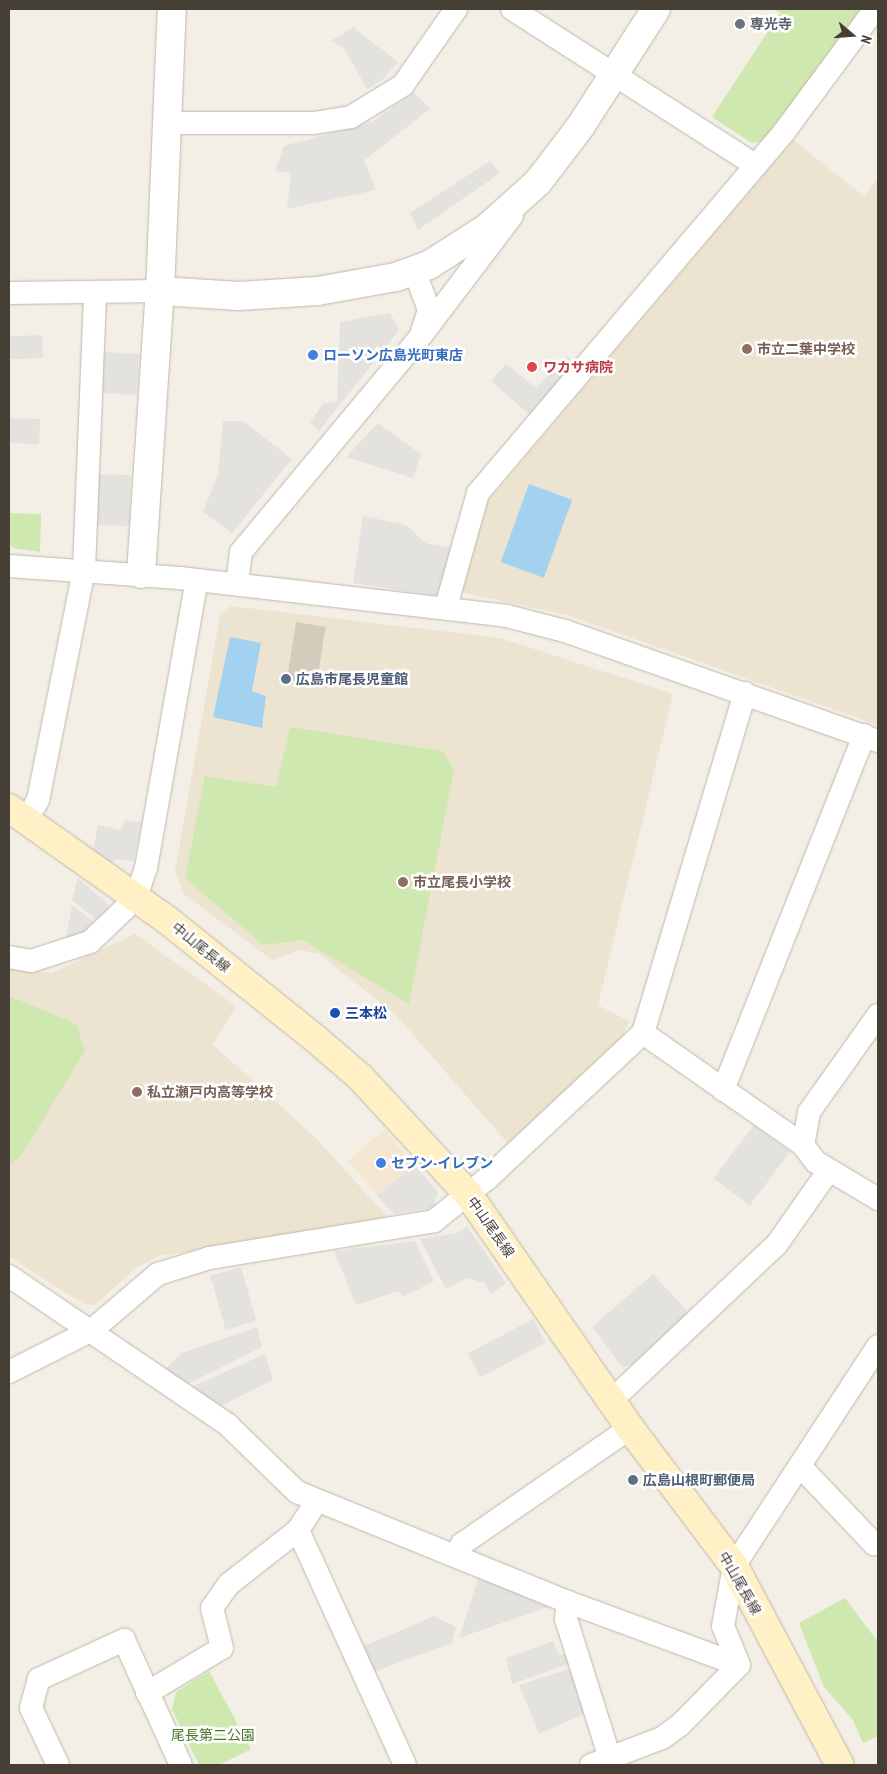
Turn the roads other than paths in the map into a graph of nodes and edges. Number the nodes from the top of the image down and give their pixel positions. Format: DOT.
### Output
graph roads {
  1 [pos="172,9"];
  2 [pos="456,9"];
  3 [pos="512,9"];
  4 [pos="656,9"];
  5 [pos="875,9"];
  6 [pos="613,74"];
  7 [pos="167,123"];
  8 [pos="756,166"];
  9 [pos="538,182"];
  10 [pos="414,270"];
  11 [pos="160,291"];
  12 [pos="95,292"];
  13 [pos="9,293"];
  14 [pos="417,341"];
  15 [pos="9,566"];
  16 [pos="84,570"];
  17 [pos="141,574"];
  18 [pos="197,580"];
  19 [pos="237,584"];
  20 [pos="446,607"];
  21 [pos="745,693"];
  22 [pos="871,738"];
  23 [pos="18,814"];
  24 [pos="136,898"];
  25 [pos="9,957"];
  26 [pos="878,1015"];
  27 [pos="642,1033"];
  28 [pos="723,1090"];
  29 [pos="803,1144"];
  30 [pos="829,1170"];
  31 [pos="468,1194"];
  32 [pos="878,1199"];
  33 [pos="9,1276"];
  34 [pos="92,1330"];
  35 [pos="878,1346"];
  36 [pos="9,1372"];
  37 [pos="611,1401"];
  38 [pos="630,1428"];
  39 [pos="800,1466"];
  40 [pos="317,1500"];
  41 [pos="298,1530"];
  42 [pos="878,1542"];
  43 [pos="455,1556"];
  44 [pos="734,1566"];
  45 [pos="568,1602"];
  46 [pos="739,1665"];
  47 [pos="147,1693"];
  48 [pos="605,1762"];
  49 [pos="58,1765"];
  50 [pos="181,1765"];
  51 [pos="406,1765"];
  52 [pos="840,1765"];
  1 -- 7 [label="street"];
  2 -- 7 [label="street"];
  3 -- 6 [label="street"];
  4 -- 6 [label="street"];
  5 -- 8 [label="street"];
  6 -- 8 [label="street"];
  6 -- 9 [label="street"];
  7 -- 11 [label="street"];
  8 -- 20 [label="street"];
  9 -- 10 [label="street"];
  9 -- 14 [label="street"];
  10 -- 11 [label="street"];
  10 -- 14 [label="street"];
  11 -- 12 [label="street"];
  11 -- 17 [label="street"];
  12 -- 13 [label="street"];
  12 -- 16 [label="street"];
  14 -- 19 [label="street"];
  15 -- 16 [label="street"];
  16 -- 17 [label="street"];
  16 -- 23 [label="street"];
  17 -- 18 [label="street"];
  18 -- 19 [label="street"];
  18 -- 24 [label="street"];
  19 -- 20 [label="street"];
  20 -- 21 [label="street"];
  21 -- 22 [label="street"];
  21 -- 27 [label="street"];
  22 -- 28 [label="street"];
  23 -- 24 [label="main road, 中山尾長線"];
  24 -- 25 [label="street"];
  24 -- 31 [label="main road, 中山尾長線"];
  26 -- 29 [label="street"];
  27 -- 28 [label="street"];
  27 -- 31 [label="street"];
  28 -- 29 [label="street"];
  29 -- 30 [label="street"];
  30 -- 32 [label="street"];
  30 -- 37 [label="street"];
  31 -- 34 [label="street"];
  31 -- 37 [label="main road, 中山尾長線"];
  33 -- 34 [label="street"];
  34 -- 36 [label="street"];
  34 -- 40 [label="street"];
  35 -- 39 [label="street"];
  37 -- 38 [label="main road, 中山尾長線"];
  38 -- 43 [label="street"];
  38 -- 44 [label="main road, 中山尾長線"];
  39 -- 42 [label="street"];
  39 -- 44 [label="street"];
  40 -- 41 [label="street"];
  40 -- 43 [label="street"];
  41 -- 47 [label="street"];
  41 -- 51 [label="street"];
  43 -- 45 [label="street"];
  44 -- 46 [label="street"];
  44 -- 52 [label="main road, 中山尾長線"];
  45 -- 46 [label="street"];
  45 -- 48 [label="street"];
  46 -- 48 [label="street"];
  47 -- 49 [label="street"];
  47 -- 50 [label="street"];
}
